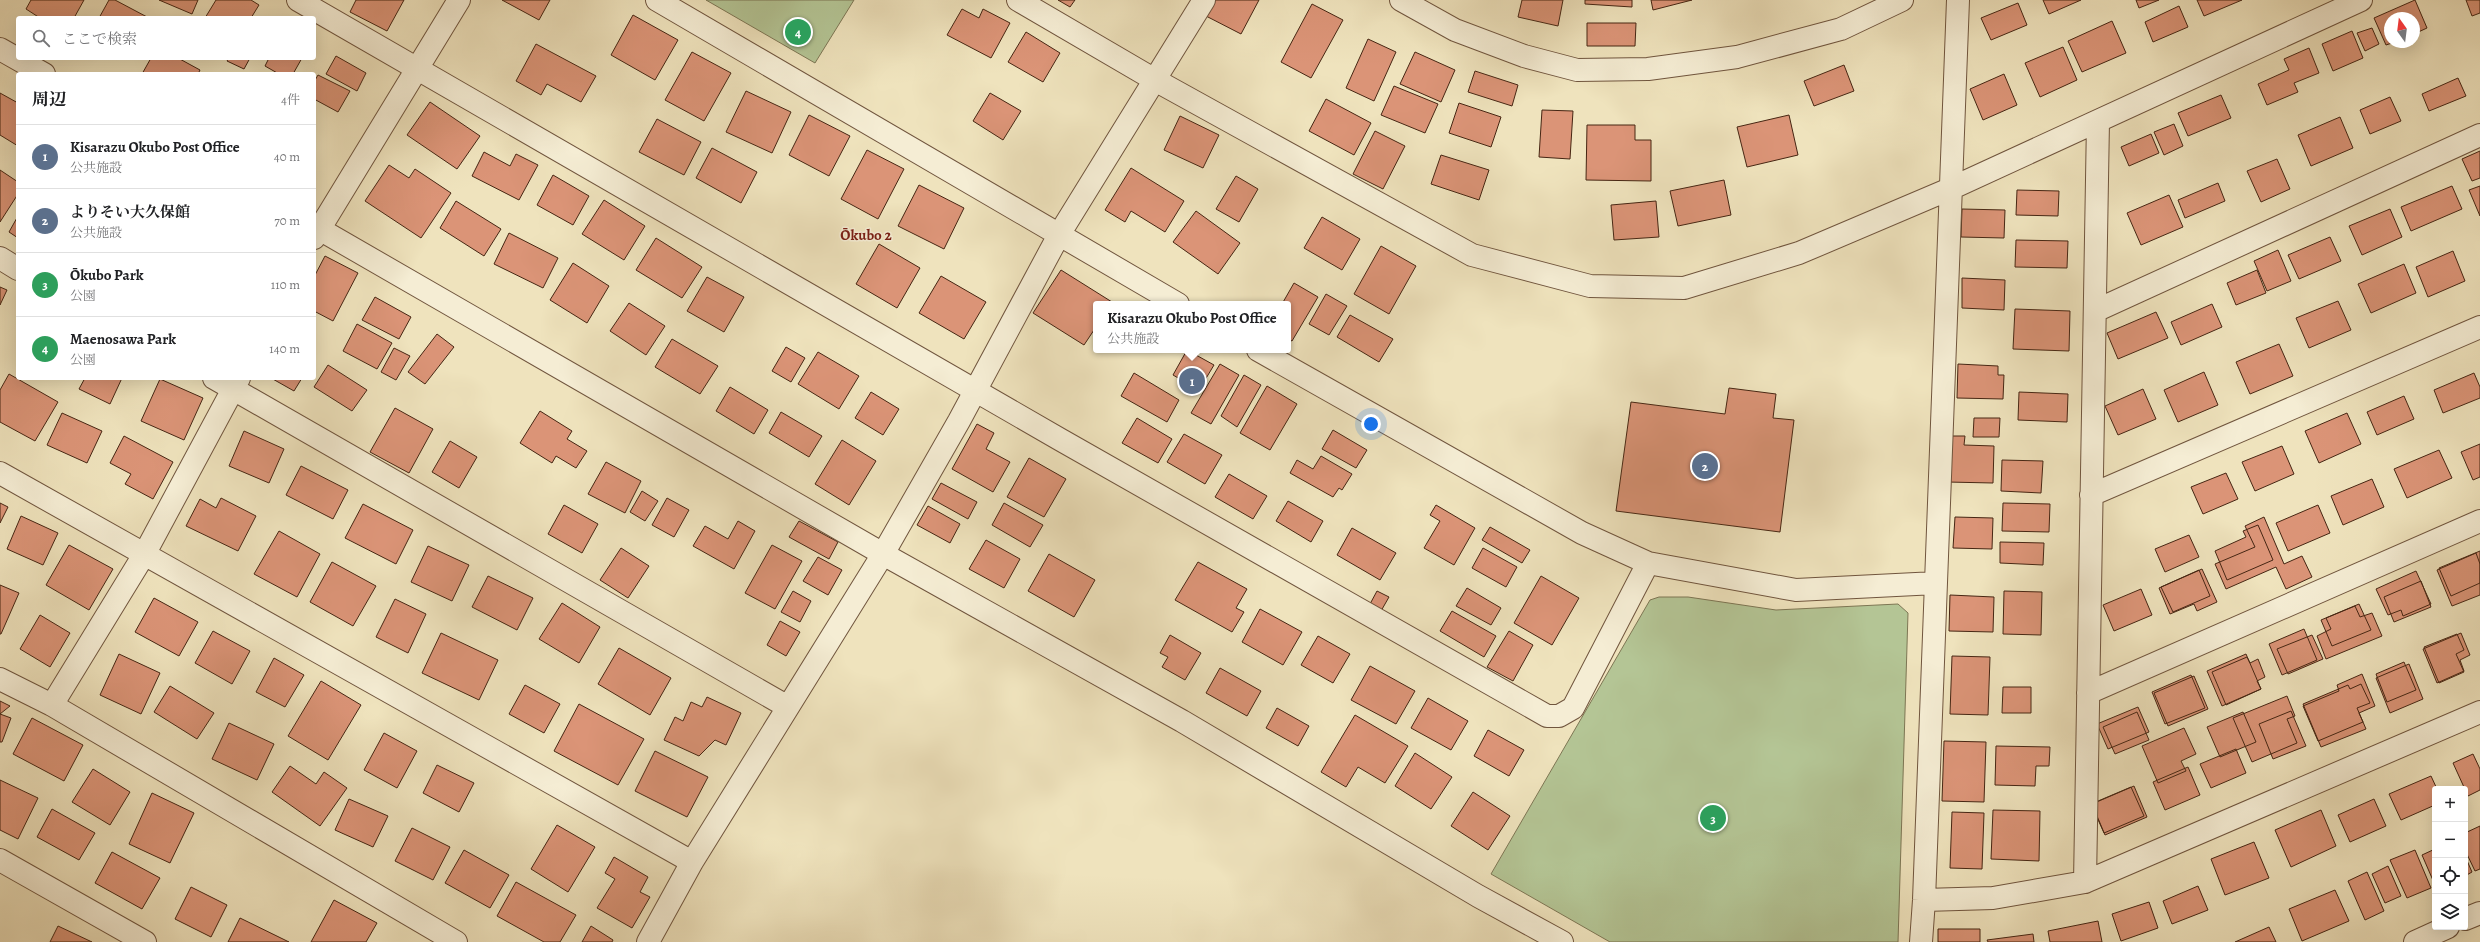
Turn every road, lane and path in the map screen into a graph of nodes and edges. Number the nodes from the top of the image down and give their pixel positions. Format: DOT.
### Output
graph roads {
  1 [pos="298,0"];
  2 [pos="459,0"];
  3 [pos="657,0"];
  4 [pos="1018,0"];
  5 [pos="1204,0"];
  6 [pos="1401,0"];
  7 [pos="1902,0"];
  8 [pos="1958,0"];
  9 [pos="2361,0"];
  10 [pos="0,49"];
  11 [pos="16,58"];
  12 [pos="19,60"];
  13 [pos="417,68"];
  14 [pos="40,72"];
  15 [pos="1155,80"];
  16 [pos="2098,121"];
  17 [pos="2480,136"];
  18 [pos="1952,188"];
  19 [pos="316,231"];
  20 [pos="1060,233"];
  21 [pos="0,258"];
  22 [pos="16,267"];
  23 [pos="1173,301"];
  24 [pos="2095,311"];
  25 [pos="2480,327"];
  26 [pos="1263,353"];
  27 [pos="223,380"];
  28 [pos="236,383"];
  29 [pos="976,389"];
  30 [pos="0,473"];
  31 [pos="2092,494"];
  32 [pos="2480,521"];
  33 [pos="144,553"];
  34 [pos="883,554"];
  35 [pos="1648,563"];
  36 [pos="1936,583"];
  37 [pos="0,679"];
  38 [pos="2088,693"];
  39 [pos="52,705"];
  40 [pos="788,708"];
  41 [pos="2480,712"];
  42 [pos="0,860"];
  43 [pos="692,862"];
  44 [pos="2084,882"];
  45 [pos="1924,900"];
  46 [pos="2480,913"];
  47 [pos="2468,919"];
  48 [pos="2441,930"];
  49 [pos="145,942"];
  50 [pos="456,942"];
  51 [pos="648,942"];
  52 [pos="1562,942"];
  53 [pos="1921,942"];
  54 [pos="2415,942"];
  1 -- 13 [label="street"];
  2 -- 13 [label="street"];
  3 -- 20 [label="street"];
  4 -- 15 [label="street"];
  5 -- 15 [label="street"];
  6 -- 7 [label="street"];
  8 -- 18 [label="street"];
  9 -- 16 [label="street"];
  10 -- 11 [label="street"];
  12 -- 14 [label="street"];
  13 -- 19 [label="street"];
  13 -- 29 [label="street"];
  15 -- 18 [label="street"];
  15 -- 20 [label="street"];
  16 -- 18 [label="street"];
  16 -- 24 [label="street"];
  17 -- 24 [label="street"];
  18 -- 36 [label="street"];
  19 -- 34 [label="street"];
  20 -- 23 [label="street"];
  20 -- 29 [label="street"];
  21 -- 22 [label="street"];
  24 -- 31 [label="street"];
  25 -- 31 [label="street"];
  26 -- 35 [label="street"];
  27 -- 28 [label="street"];
  28 -- 33 [label="street"];
  28 -- 40 [label="street"];
  29 -- 34 [label="street"];
  29 -- 35 [label="street"];
  30 -- 33 [label="street"];
  31 -- 38 [label="street"];
  32 -- 38 [label="street"];
  33 -- 39 [label="street"];
  33 -- 43 [label="street"];
  34 -- 40 [label="street"];
  34 -- 52 [label="street"];
  35 -- 36 [label="street"];
  36 -- 45 [label="street"];
  37 -- 39 [label="street"];
  38 -- 44 [label="street"];
  39 -- 50 [label="street"];
  40 -- 43 [label="street"];
  41 -- 44 [label="street"];
  42 -- 49 [label="street"];
  43 -- 51 [label="street"];
  44 -- 45 [label="street"];
  45 -- 53 [label="street"];
  46 -- 47 [label="street"];
  48 -- 54 [label="street"];
}
